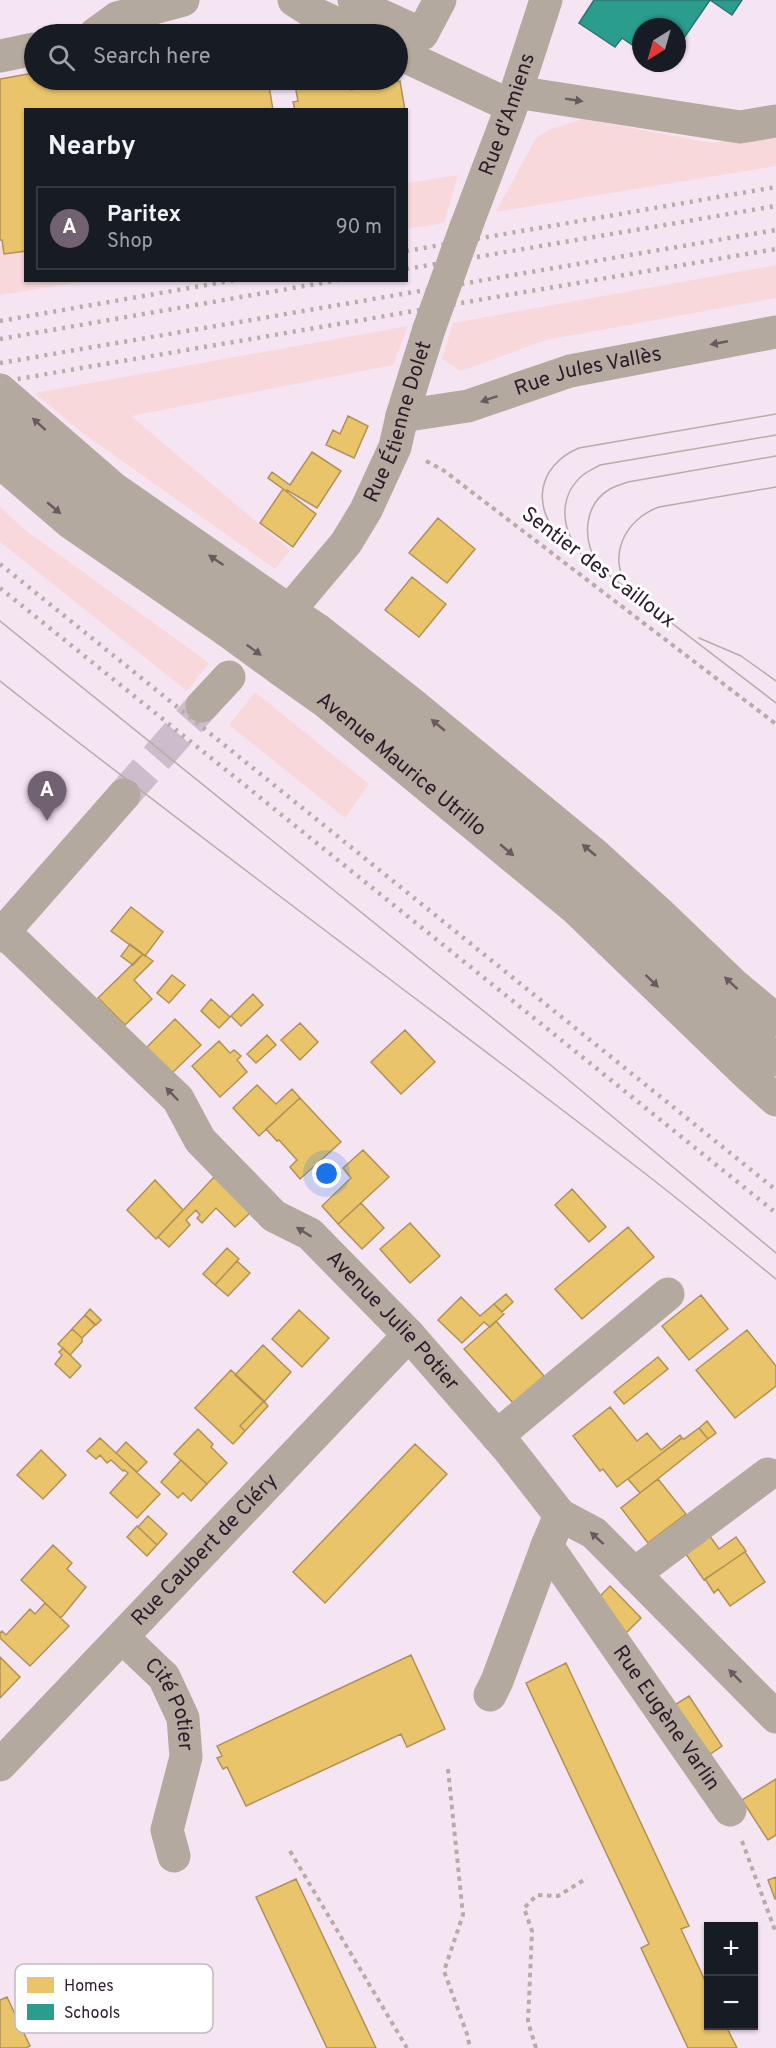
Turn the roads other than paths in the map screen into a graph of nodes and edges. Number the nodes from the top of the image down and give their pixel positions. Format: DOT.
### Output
graph roads {
  1 [pos="183,0"];
  2 [pos="294,0"];
  3 [pos="354,0"];
  4 [pos="440,0"];
  5 [pos="546,0"];
  6 [pos="103,18"];
  7 [pos="338,24"];
  8 [pos="384,24"];
  9 [pos="410,49"];
  10 [pos="24,51"];
  11 [pos="0,56"];
  12 [pos="513,99"];
  13 [pos="776,122"];
  14 [pos="466,227"];
  15 [pos="776,332"];
  16 [pos="0,390"];
  17 [pos="402,416"];
  18 [pos="0,426"];
  19 [pos="5,466"];
  20 [pos="299,599"];
  21 [pos="245,612"];
  22 [pos="300,650"];
  23 [pos="229,677"];
  24 [pos="202,706"];
  25 [pos="124,795"];
  26 [pos="2,934"];
  27 [pos="776,1020"];
  28 [pos="776,1060"];
  29 [pos="776,1100"];
  30 [pos="668,1294"];
  31 [pos="409,1335"];
  32 [pos="497,1436"];
  33 [pos="768,1474"];
  34 [pos="560,1515"];
  35 [pos="547,1546"];
  36 [pos="634,1574"];
  37 [pos="122,1637"];
  38 [pos="490,1695"];
  39 [pos="776,1717"];
  40 [pos="0,1765"];
  41 [pos="730,1810"];
  42 [pos="174,1856"];
  1 -- 6 [label="street"];
  2 -- 7 [label="street"];
  3 -- 8 [label="street"];
  4 -- 9 [label="street"];
  5 -- 12 [label="street, Rue d'Amiens"];
  9 -- 12 [label="street"];
  10 -- 11 [label="street"];
  12 -- 13 [label="street, one-way"];
  12 -- 14 [label="street, Rue d'Amiens"];
  14 -- 17 [label="street, Rue Étienne Dolet, bridge"];
  15 -- 17 [label="street, Rue Jules Vallès, one-way"];
  21 -- 16 [label="street, one-way"];
  17 -- 20 [label="street, Rue Étienne Dolet"];
  18 -- 21 [label="street"];
  19 -- 21 [label="street, one-way"];
  21 -- 22 [label="street, bridge"];
  27 -- 22 [label="street, one-way"];
  22 -- 28 [label="street"];
  22 -- 29 [label="street, Avenue Maurice Utrillo, one-way"];
  23 -- 24 [label="street"];
  25 -- 26 [label="street"];
  31 -- 26 [label="street, Avenue Julie Potier, one-way"];
  30 -- 32 [label="street"];
  31 -- 32 [label="street, Avenue Julie Potier"];
  31 -- 37 [label="street, Rue Caubert de Cléry"];
  32 -- 34 [label="street, Avenue Julie Potier"];
  33 -- 36 [label="street"];
  34 -- 35 [label="street"];
  36 -- 34 [label="street, Avenue Julie Potier, one-way"];
  35 -- 38 [label="street"];
  35 -- 41 [label="street, Rue Eugène Varlin"];
  39 -- 36 [label="street, Avenue Julie Potier, one-way"];
  37 -- 40 [label="street, Rue Caubert de Cléry"];
  37 -- 42 [label="street, Cité Potier"];
}
